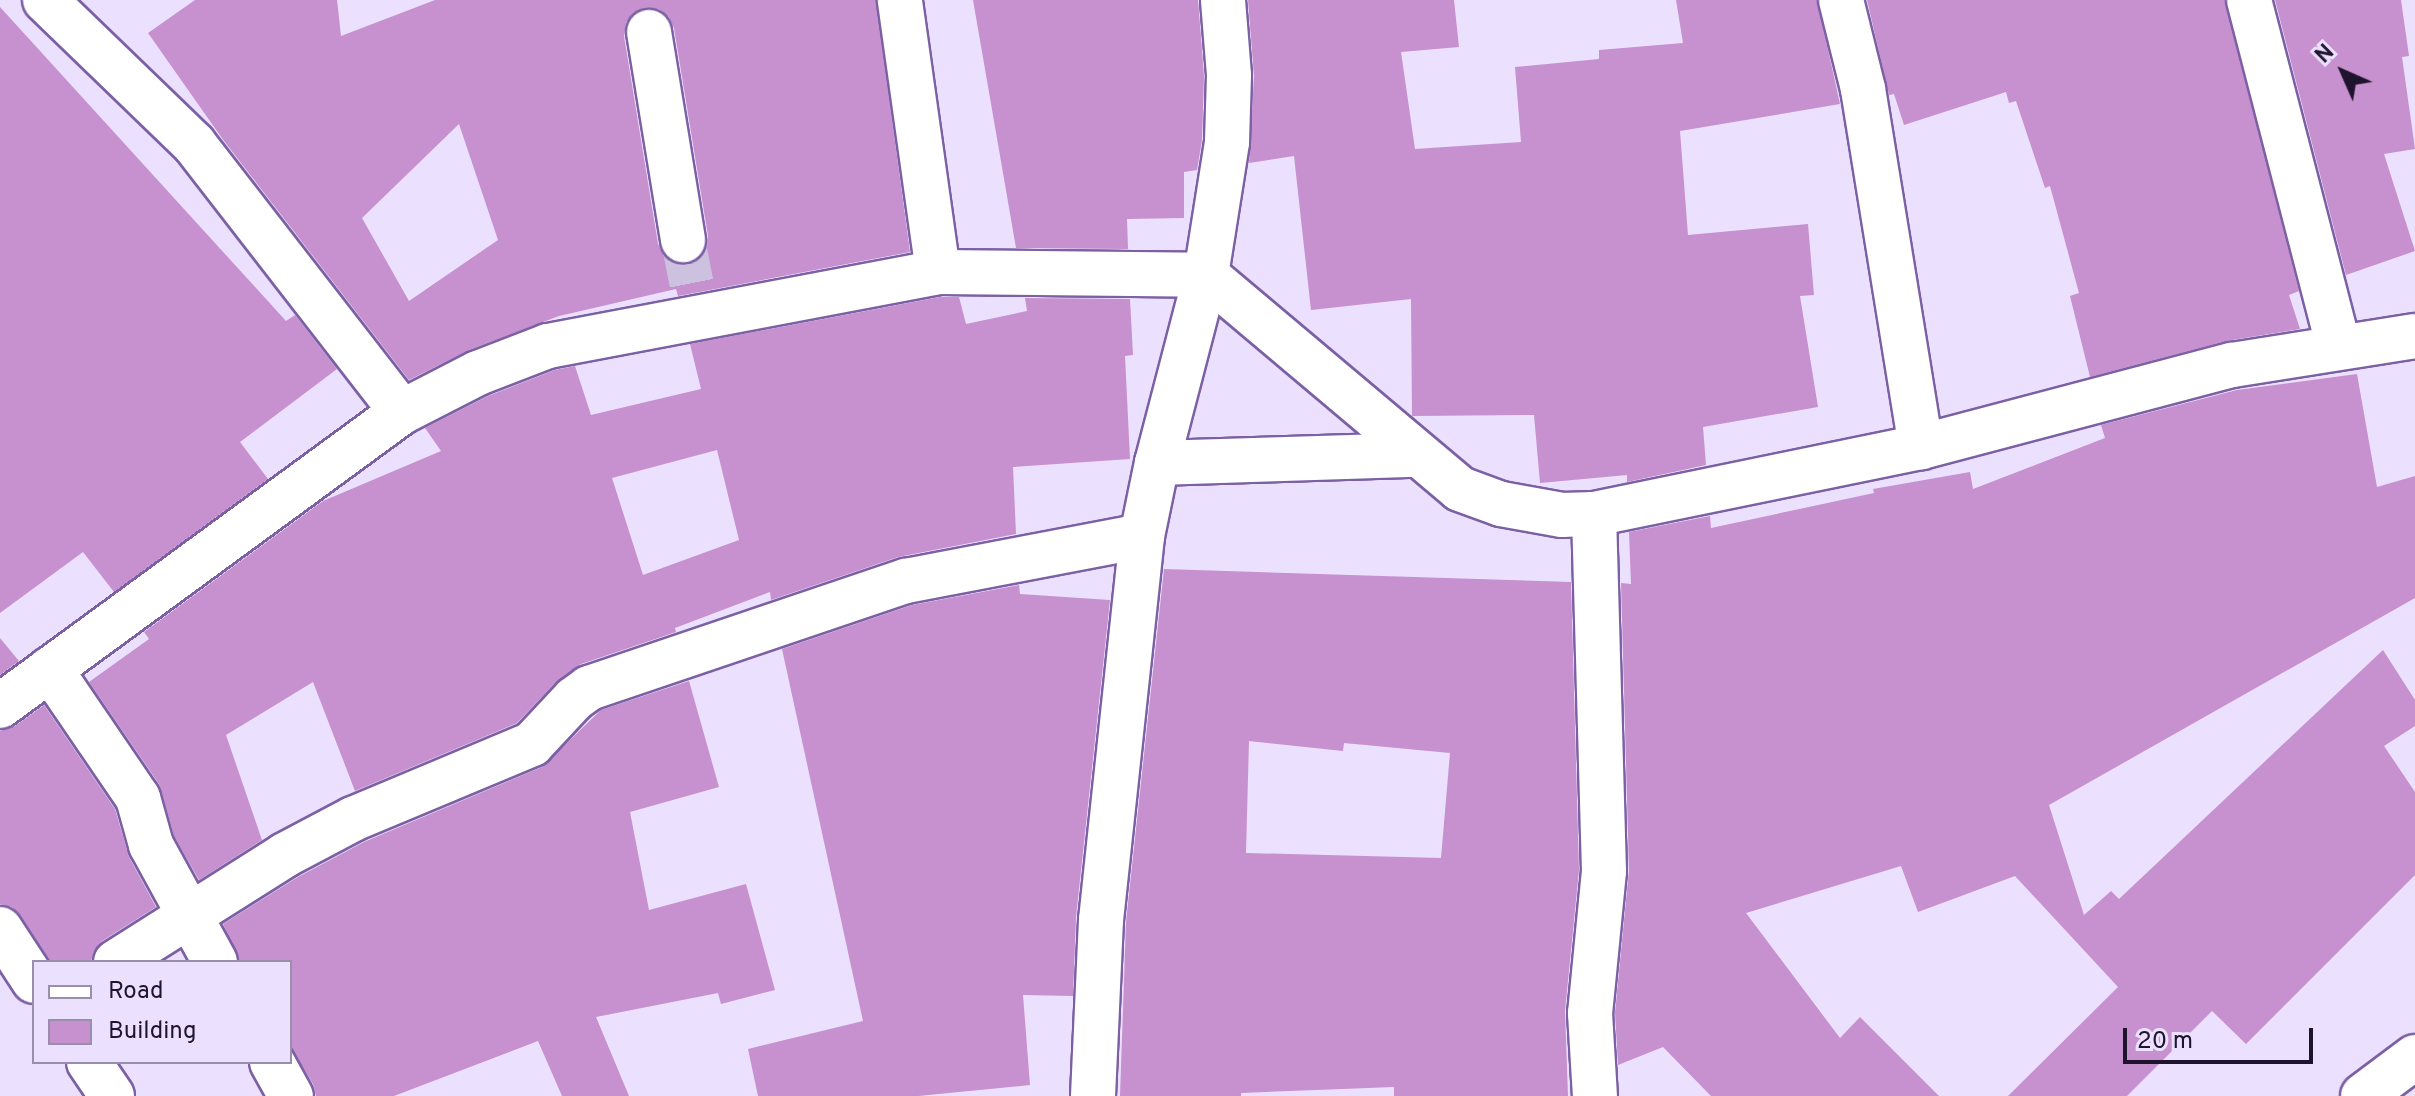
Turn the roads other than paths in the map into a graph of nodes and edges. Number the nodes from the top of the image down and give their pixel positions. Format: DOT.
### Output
graph roads {
  1 [pos="45,0"];
  2 [pos="900,0"];
  3 [pos="1223,0"];
  4 [pos="1841,0"];
  5 [pos="2249,0"];
  6 [pos="649,32"];
  7 [pos="683,240"];
  8 [pos="938,272"];
  9 [pos="1206,275"];
  10 [pos="2415,336"];
  11 [pos="2339,348"];
  12 [pos="402,412"];
  13 [pos="1921,447"];
  14 [pos="1416,455"];
  15 [pos="1157,463"];
  16 [pos="1594,514"];
  17 [pos="1142,536"];
  18 [pos="50,669"];
  19 [pos="0,706"];
  20 [pos="188,915"];
  21 [pos="0,929"];
  22 [pos="119,960"];
  23 [pos="214,960"];
  24 [pos="32,978"];
  25 [pos="2415,1057"];
  26 [pos="90,1064"];
  27 [pos="273,1064"];
  28 [pos="112,1096"];
  29 [pos="291,1096"];
  30 [pos="1093,1096"];
  31 [pos="1595,1096"];
  32 [pos="2363,1096"];
  1 -- 12 [label="street"];
  2 -- 8 [label="street"];
  3 -- 9 [label="street"];
  4 -- 13 [label="street"];
  5 -- 11 [label="street"];
  6 -- 7 [label="street"];
  8 -- 9 [label="street"];
  8 -- 12 [label="street"];
  9 -- 14 [label="street"];
  9 -- 15 [label="street"];
  10 -- 11 [label="street"];
  11 -- 13 [label="street"];
  12 -- 18 [label="street"];
  13 -- 16 [label="street"];
  14 -- 15 [label="street"];
  14 -- 16 [label="street"];
  15 -- 17 [label="street"];
  16 -- 31 [label="street"];
  17 -- 20 [label="street"];
  17 -- 30 [label="street"];
  18 -- 19 [label="street"];
  18 -- 20 [label="street"];
  20 -- 22 [label="street"];
  20 -- 23 [label="street"];
  21 -- 24 [label="street"];
  25 -- 32 [label="street"];
  26 -- 28 [label="street"];
  27 -- 29 [label="street"];
}
